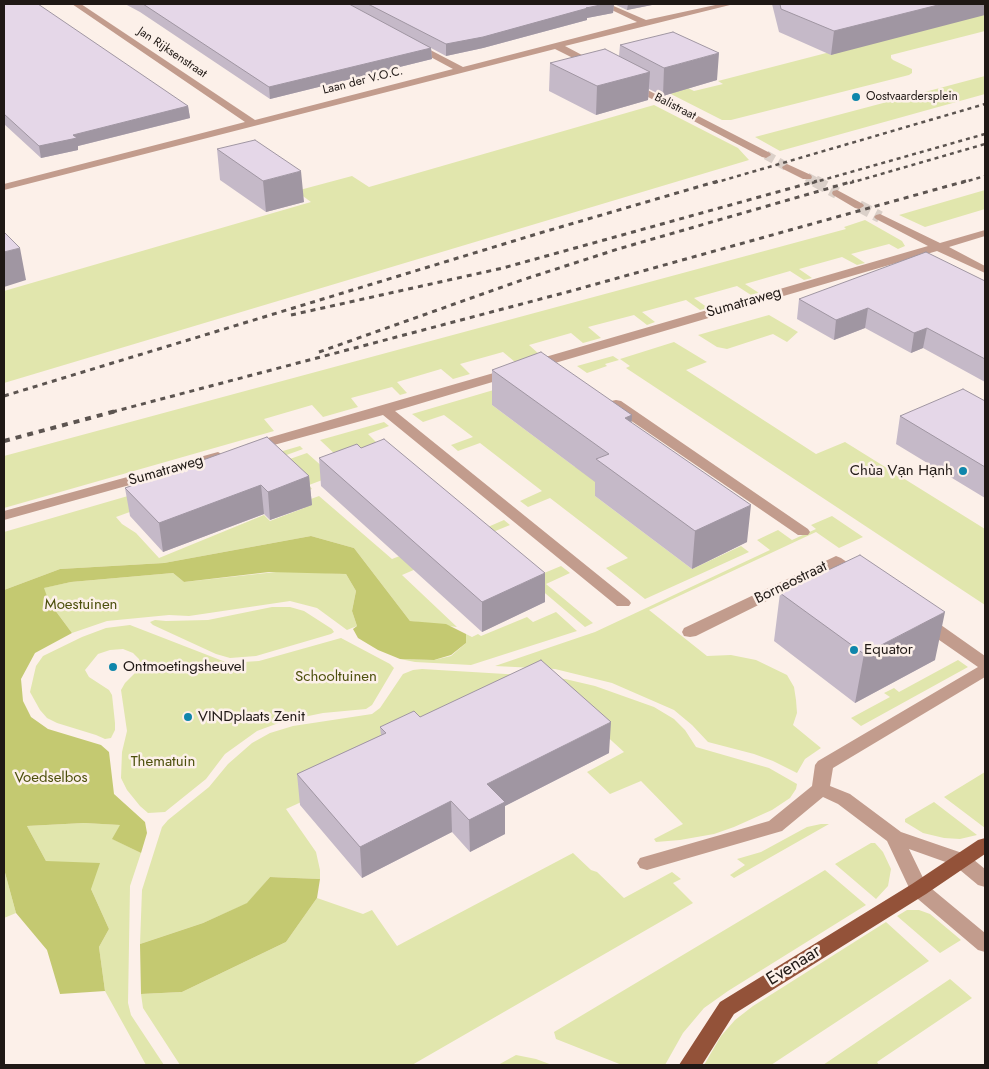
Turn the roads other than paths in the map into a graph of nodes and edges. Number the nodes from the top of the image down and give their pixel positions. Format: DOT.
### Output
graph roads {
  1 [pos="76,4"];
  2 [pos="603,4"];
  3 [pos="730,4"];
  4 [pos="645,23"];
  5 [pos="410,42"];
  6 [pos="556,46"];
  7 [pos="462,70"];
  8 [pos="603,70"];
  9 [pos="625,81"];
  10 [pos="253,123"];
  11 [pos="766,155"];
  12 [pos="787,166"];
  13 [pos="5,175"];
  14 [pos="807,177"];
  15 [pos="16,184"];
  16 [pos="4,187"];
  17 [pos="837,193"];
  18 [pos="859,206"];
  19 [pos="880,217"];
  20 [pos="985,233"];
  21 [pos="938,248"];
  22 [pos="985,270"];
  23 [pos="550,360"];
  24 [pos="566,371"];
  25 [pos="607,398"];
  26 [pos="385,410"];
  27 [pos="4,516"];
  28 [pos="802,532"];
  29 [pos="867,583"];
  30 [pos="623,603"];
  31 [pos="914,615"];
  32 [pos="690,632"];
  33 [pos="985,664"];
  34 [pos="985,670"];
  35 [pos="821,789"];
  36 [pos="894,837"];
  37 [pos="985,845"];
  38 [pos="961,860"];
  39 [pos="647,863"];
  40 [pos="985,880"];
  41 [pos="920,889"];
  42 [pos="985,944"];
  43 [pos="690,1065"];
  1 -- 10 [label="street, Jan Rijksenstraat"];
  2 -- 4 [label="street"];
  3 -- 4 [label="street, Laan der V.O.C."];
  4 -- 6 [label="street, Laan der V.O.C."];
  5 -- 7 [label="street"];
  6 -- 7 [label="street, Laan der V.O.C."];
  6 -- 8 [label="street"];
  7 -- 10 [label="street, Laan der V.O.C."];
  9 -- 11 [label="street, Balistraat"];
  10 -- 15 [label="street, Laan der V.O.C."];
  12 -- 14 [label="street"];
  13 -- 15 [label="street"];
  15 -- 16 [label="street, Laan der V.O.C."];
  17 -- 18 [label="street"];
  19 -- 21 [label="street"];
  20 -- 21 [label="street, Sumatraweg"];
  21 -- 22 [label="street"];
  21 -- 23 [label="street, Sumatraweg"];
  23 -- 24 [label="street"];
  23 -- 26 [label="street, Sumatraweg"];
  25 -- 28 [label="street"];
  26 -- 27 [label="street, Sumatraweg"];
  26 -- 30 [label="street"];
  29 -- 32 [label="street, Borneostraat"];
  31 -- 33 [label="street"];
  34 -- 35 [label="street"];
  35 -- 36 [label="street"];
  35 -- 39 [label="street"];
  36 -- 38 [label="street"];
  36 -- 41 [label="street"];
  37 -- 38 [label="main road, Evenaar"];
  38 -- 40 [label="street"];
  38 -- 41 [label="main road, Evenaar"];
  41 -- 42 [label="street"];
  41 -- 43 [label="main road, Evenaar"];
}
